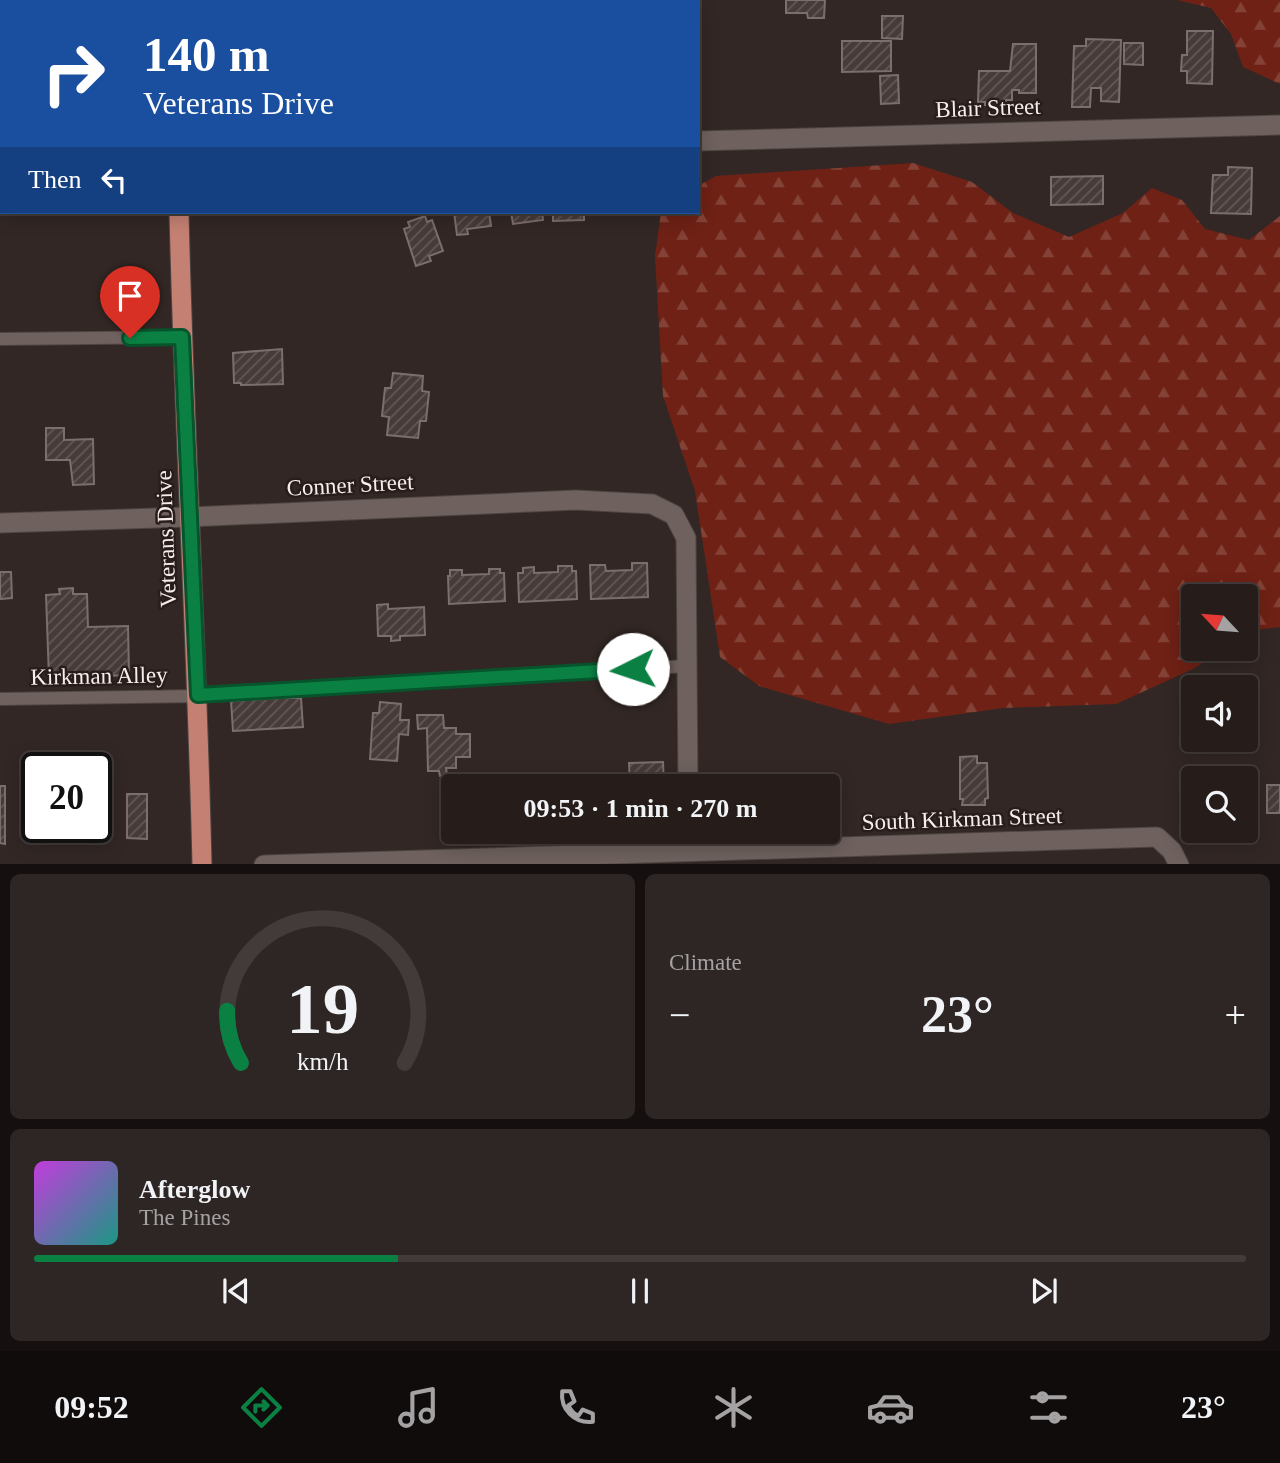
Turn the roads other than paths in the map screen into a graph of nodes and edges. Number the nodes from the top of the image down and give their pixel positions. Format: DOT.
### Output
graph roads {
  1 [pos="1280,125"];
  2 [pos="700,141"];
  3 [pos="179,214"];
  4 [pos="182,337"];
  5 [pos="0,339"];
  6 [pos="189,517"];
  7 [pos="0,523"];
  8 [pos="687,666"];
  9 [pos="198,695"];
  10 [pos="0,699"];
  11 [pos="688,774"];
  12 [pos="689,844"];
  13 [pos="689,852"];
  14 [pos="202,864"];
  15 [pos="264,864"];
  16 [pos="1179,864"];
  1 -- 2 [label="street, Blair Street"];
  3 -- 4 [label="main road, Veterans Drive"];
  4 -- 5 [label="lane"];
  4 -- 6 [label="main road, Veterans Drive"];
  6 -- 7 [label="street, Conner Street"];
  6 -- 8 [label="street, Conner Street"];
  6 -- 9 [label="main road, Veterans Drive"];
  8 -- 9 [label="lane, Kirkman Alley"];
  8 -- 11 [label="street"];
  9 -- 10 [label="lane, Kirkman Alley"];
  9 -- 14 [label="main road, Veterans Drive"];
  12 -- 13 [label="street"];
  13 -- 15 [label="street, South Kirkman Street"];
  13 -- 16 [label="street, South Kirkman Street"];
}
